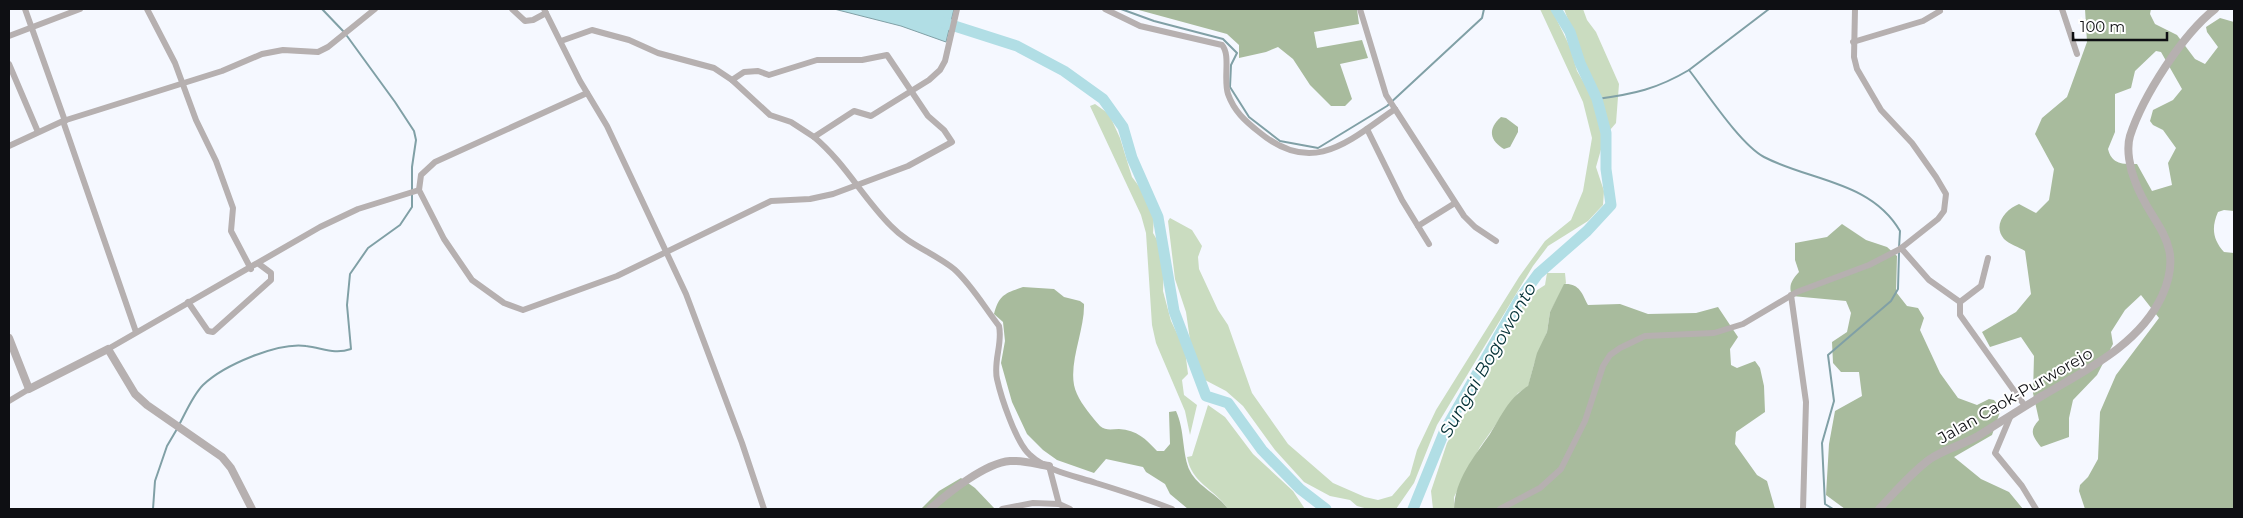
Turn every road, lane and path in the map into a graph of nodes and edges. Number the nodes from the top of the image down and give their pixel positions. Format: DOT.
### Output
graph roads {
  1 [pos="25,9"];
  2 [pos="80,9"];
  3 [pos="147,9"];
  4 [pos="375,9"];
  5 [pos="512,9"];
  6 [pos="957,9"];
  7 [pos="1105,9"];
  8 [pos="1360,9"];
  9 [pos="1855,9"];
  10 [pos="2062,9"];
  11 [pos="2215,9"];
  12 [pos="545,11"];
  13 [pos="1940,11"];
  14 [pos="30,27"];
  15 [pos="9,36"];
  16 [pos="561,41"];
  17 [pos="1853,42"];
  18 [pos="2077,54"];
  19 [pos="9,64"];
  20 [pos="732,80"];
  21 [pos="182,84"];
  22 [pos="911,92"];
  23 [pos="587,93"];
  24 [pos="1394,107"];
  25 [pos="64,121"];
  26 [pos="1366,129"];
  27 [pos="38,132"];
  28 [pos="814,137"];
  29 [pos="9,146"];
  30 [pos="859,185"];
  31 [pos="416,190"];
  32 [pos="1455,203"];
  33 [pos="1418,226"];
  34 [pos="1496,241"];
  35 [pos="1429,244"];
  36 [pos="1899,250"];
  37 [pos="666,251"];
  38 [pos="1988,258"];
  39 [pos="259,264"];
  40 [pos="251,268"];
  41 [pos="1792,296"];
  42 [pos="188,302"];
  43 [pos="1960,302"];
  44 [pos="136,332"];
  45 [pos="9,338"];
  46 [pos="108,349"];
  47 [pos="29,389"];
  48 [pos="9,401"];
  49 [pos="2025,406"];
  50 [pos="2011,415"];
  51 [pos="1049,469"];
  52 [pos="1059,504"];
  53 [pos="252,509"];
  54 [pos="764,509"];
  55 [pos="930,509"];
  56 [pos="1002,509"];
  57 [pos="1070,509"];
  58 [pos="1172,509"];
  59 [pos="1500,509"];
  60 [pos="1803,509"];
  61 [pos="1879,509"];
  62 [pos="2036,509"];
  1 -- 14 [label="street"];
  2 -- 14 [label="street"];
  3 -- 21 [label="street"];
  4 -- 21 [label="street"];
  5 -- 12 [label="street"];
  6 -- 22 [label="street"];
  7 -- 26 [label="street"];
  8 -- 24 [label="street"];
  9 -- 17 [label="street"];
  10 -- 18 [label="street"];
  11 -- 49 [label="street, Jalan Caok-Purworejo"];
  12 -- 16 [label="street"];
  13 -- 17 [label="street"];
  14 -- 15 [label="street"];
  14 -- 25 [label="street"];
  16 -- 20 [label="street"];
  16 -- 23 [label="street"];
  17 -- 36 [label="street"];
  19 -- 27 [label="street"];
  20 -- 22 [label="street"];
  20 -- 28 [label="street"];
  21 -- 25 [label="street"];
  21 -- 40 [label="street"];
  22 -- 28 [label="street"];
  22 -- 30 [label="street"];
  23 -- 31 [label="street"];
  23 -- 37 [label="street"];
  24 -- 26 [label="street"];
  24 -- 32 [label="street"];
  25 -- 27 [label="street"];
  25 -- 44 [label="street"];
  26 -- 33 [label="street"];
  27 -- 29 [label="street"];
  28 -- 30 [label="street"];
  30 -- 37 [label="street"];
  30 -- 51 [label="street"];
  31 -- 37 [label="street"];
  31 -- 39 [label="street"];
  32 -- 33 [label="street"];
  32 -- 34 [label="street"];
  33 -- 35 [label="street"];
  36 -- 41 [label="street"];
  36 -- 43 [label="street"];
  37 -- 54 [label="street"];
  38 -- 43 [label="street"];
  39 -- 40 [label="street"];
  39 -- 42 [label="street"];
  40 -- 42 [label="street"];
  41 -- 59 [label="street"];
  41 -- 60 [label="street"];
  42 -- 44 [label="street"];
  43 -- 49 [label="street"];
  44 -- 46 [label="street"];
  45 -- 47 [label="street"];
  46 -- 47 [label="street"];
  46 -- 53 [label="street"];
  47 -- 48 [label="street"];
  49 -- 50 [label="street, Jalan Caok-Purworejo"];
  50 -- 61 [label="street, Jalan Caok-Purworejo"];
  50 -- 62 [label="street"];
  51 -- 52 [label="street"];
  51 -- 55 [label="street"];
  51 -- 58 [label="street"];
  52 -- 56 [label="street"];
  52 -- 57 [label="street"];
}
